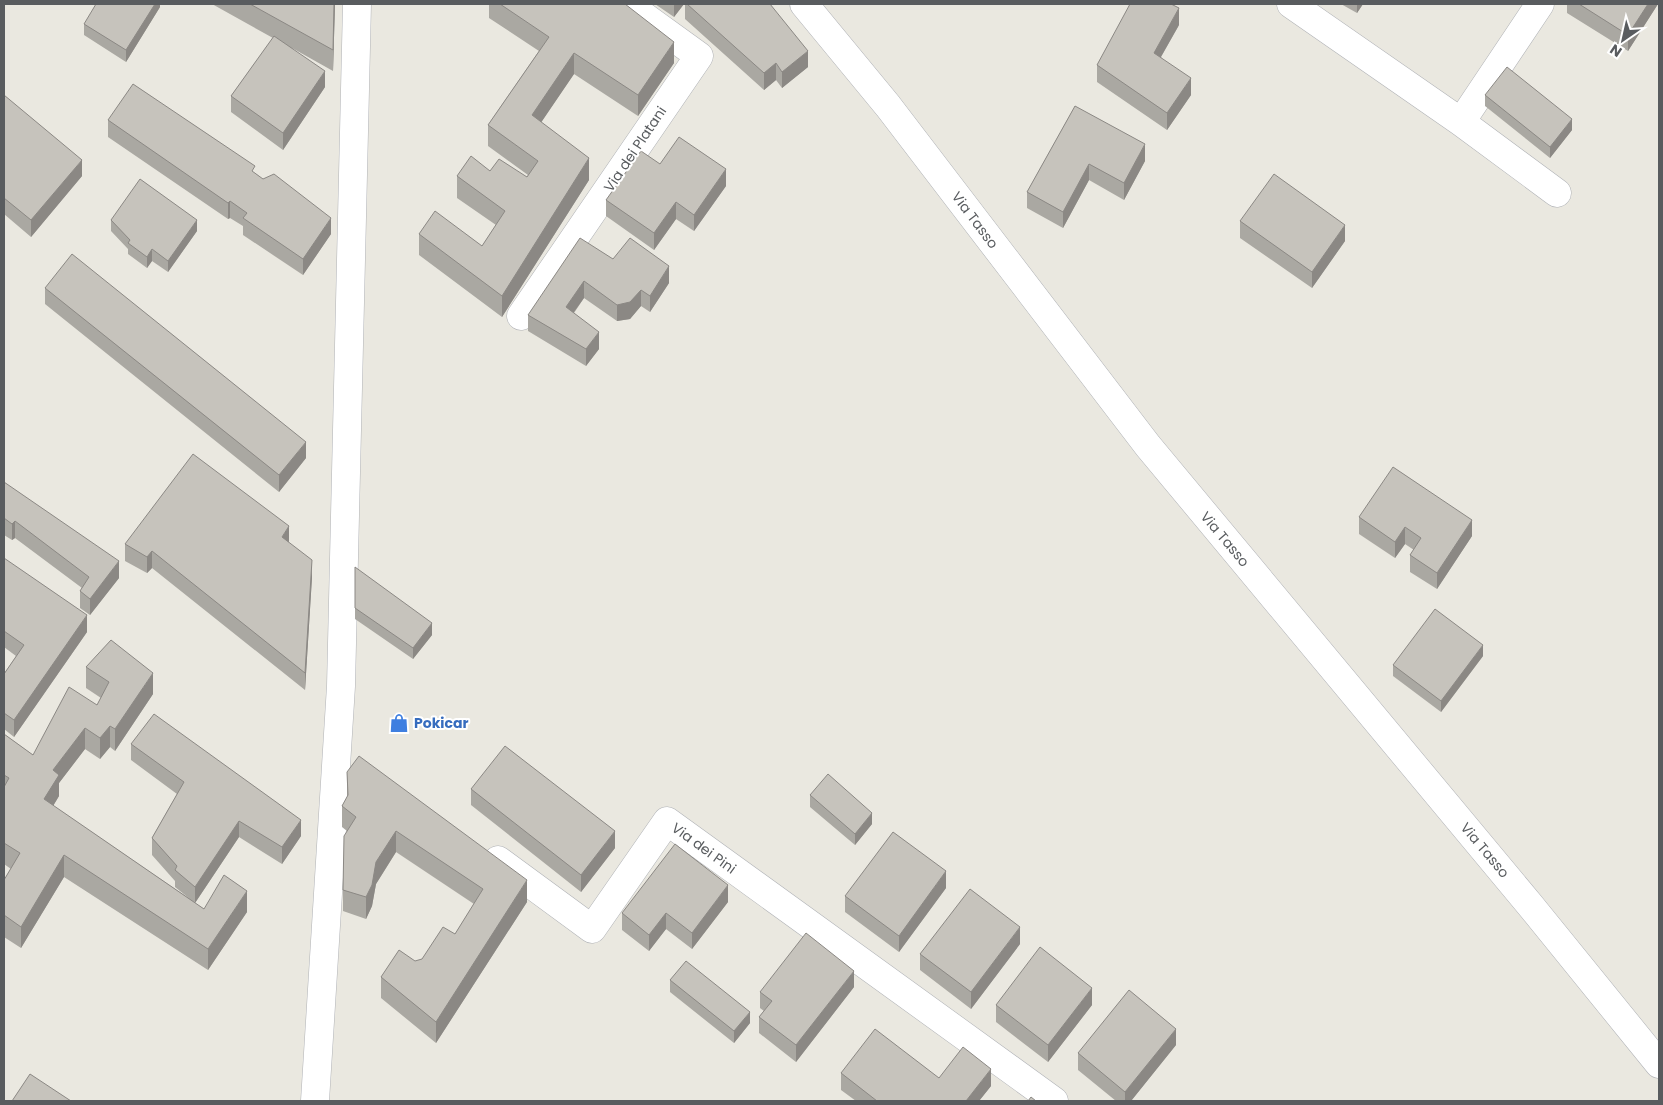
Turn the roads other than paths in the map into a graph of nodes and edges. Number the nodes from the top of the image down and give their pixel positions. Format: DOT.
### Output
graph roads {
  1 [pos="357,4"];
  2 [pos="628,4"];
  3 [pos="804,4"];
  4 [pos="1291,4"];
  5 [pos="1540,4"];
  6 [pos="1461,122"];
  7 [pos="1557,193"];
  8 [pos="521,316"];
  9 [pos="336,743"];
  10 [pos="360,761"];
  11 [pos="480,848"];
  12 [pos="1659,1064"];
  13 [pos="316,1101"];
  14 [pos="1054,1101"];
  1 -- 9 [label="street"];
  2 -- 8 [label="street, Via dei Platani"];
  3 -- 12 [label="street, Via Tasso"];
  4 -- 6 [label="street"];
  5 -- 6 [label="street"];
  6 -- 7 [label="street"];
  9 -- 10 [label="street"];
  9 -- 13 [label="street"];
  11 -- 14 [label="street, Via dei Pini"];
}
